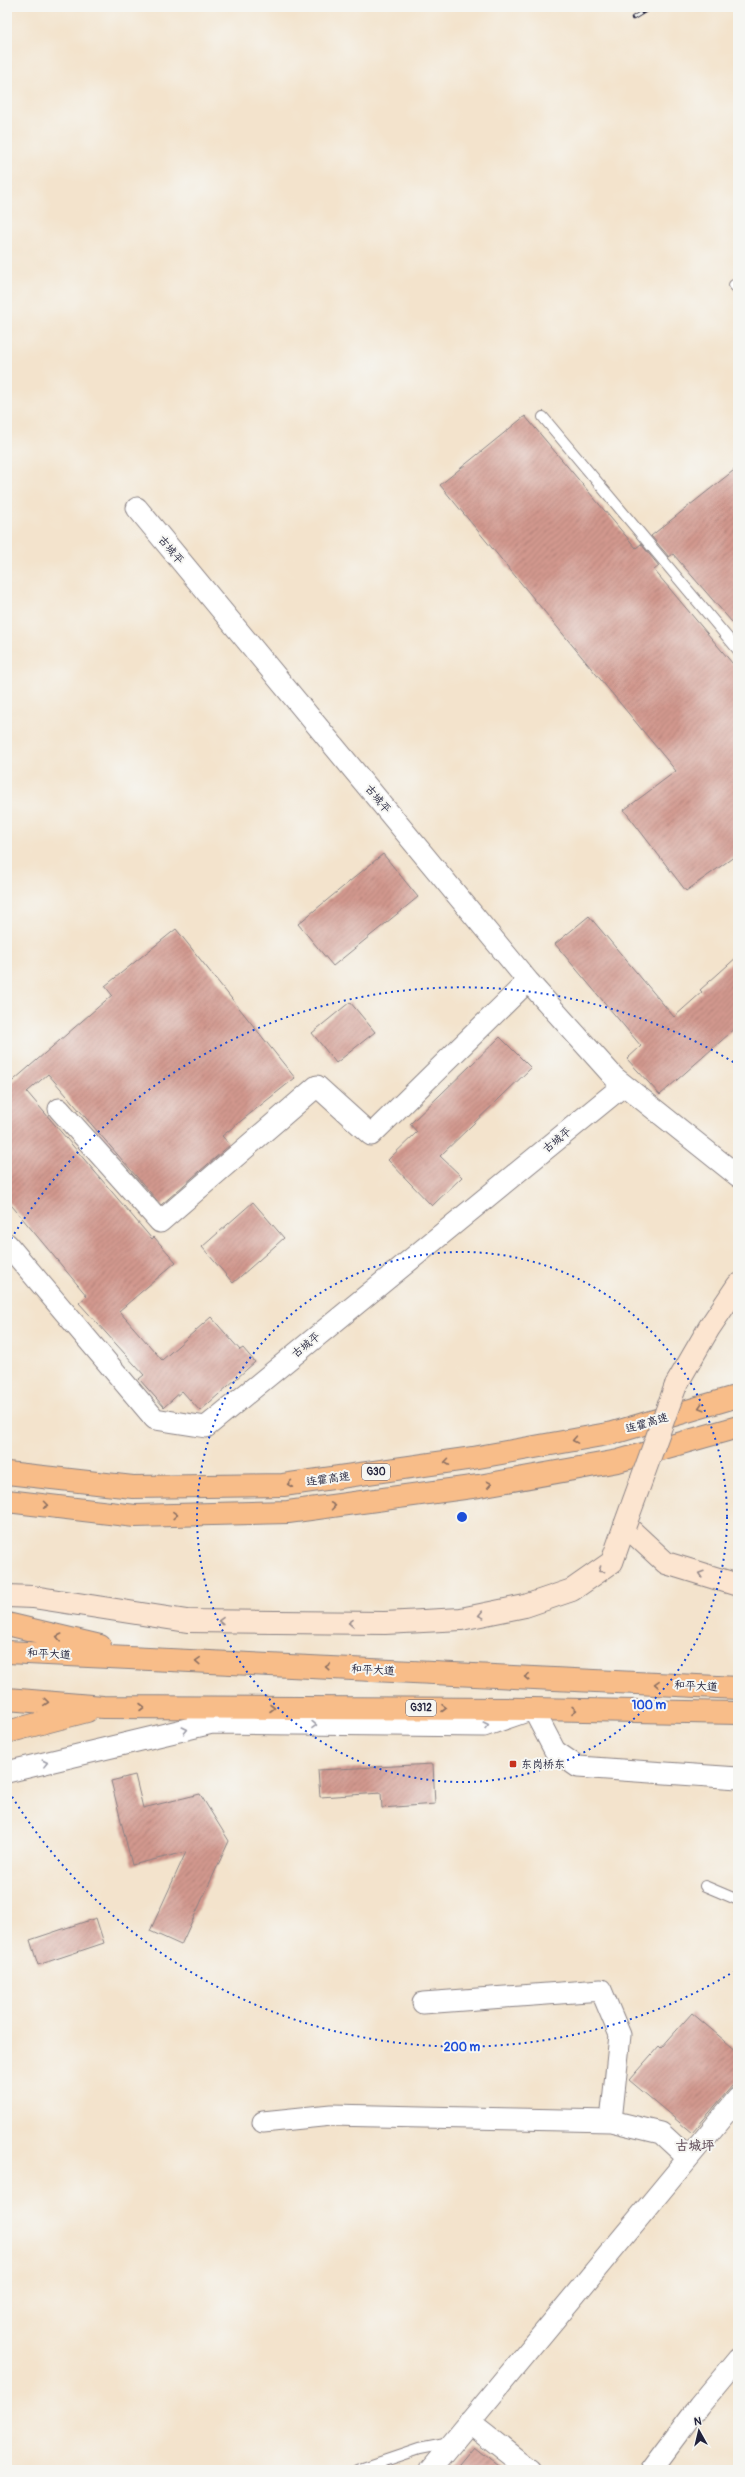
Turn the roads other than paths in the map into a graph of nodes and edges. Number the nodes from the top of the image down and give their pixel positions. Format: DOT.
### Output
graph roads {
  1 [pos="543,417"];
  2 [pos="137,508"];
  3 [pos="738,650"];
  4 [pos="528,981"];
  5 [pos="624,1085"];
  6 [pos="59,1109"];
  7 [pos="738,1176"];
  8 [pos="7,1244"];
  9 [pos="738,1285"];
  10 [pos="738,1396"];
  11 [pos="738,1427"];
  12 [pos="7,1473"];
  13 [pos="7,1501"];
  14 [pos="625,1525"];
  15 [pos="738,1585"];
  16 [pos="7,1596"];
  17 [pos="7,1624"];
  18 [pos="7,1652"];
  19 [pos="152,1658"];
  20 [pos="738,1688"];
  21 [pos="7,1699"];
  22 [pos="103,1707"];
  23 [pos="533,1709"];
  24 [pos="738,1713"];
  25 [pos="7,1732"];
  26 [pos="7,1772"];
  27 [pos="738,1778"];
  28 [pos="705,1886"];
  29 [pos="738,1900"];
  30 [pos="423,2003"];
  31 [pos="738,2098"];
  32 [pos="263,2122"];
  33 [pos="611,2122"];
  34 [pos="688,2158"];
  35 [pos="738,2359"];
  36 [pos="469,2422"];
  37 [pos="452,2443"];
  38 [pos="356,2470"];
  39 [pos="430,2470"];
  40 [pos="530,2470"];
  41 [pos="651,2470"];
  1 -- 3 [label="lane"];
  2 -- 4 [label="street, 古城平"];
  4 -- 5 [label="street, 古城平"];
  4 -- 6 [label="street"];
  5 -- 7 [label="street, 古城平"];
  5 -- 8 [label="street, 古城平"];
  9 -- 14 [label="main road, bridge"];
  10 -- 12 [label="highway, 连霍高速 / G30, one-way"];
  13 -- 11 [label="highway, one-way"];
  15 -- 14 [label="main road, one-way"];
  14 -- 16 [label="main road, one-way"];
  19 -- 17 [label="highway, one-way"];
  18 -- 19 [label="highway, 和平大道"];
  20 -- 19 [label="highway, 和平大道, one-way"];
  21 -- 22 [label="highway, one-way"];
  22 -- 23 [label="highway, G312, one-way"];
  22 -- 25 [label="highway"];
  23 -- 24 [label="highway, G312, one-way"];
  26 -- 23 [label="street, one-way"];
  23 -- 27 [label="street"];
  28 -- 29 [label="lane"];
  30 -- 33 [label="street"];
  31 -- 34 [label="street"];
  32 -- 33 [label="street"];
  33 -- 34 [label="street"];
  34 -- 36 [label="street"];
  35 -- 41 [label="street"];
  36 -- 37 [label="street"];
  36 -- 40 [label="street"];
  37 -- 38 [label="lane"];
  37 -- 39 [label="street"];
}
